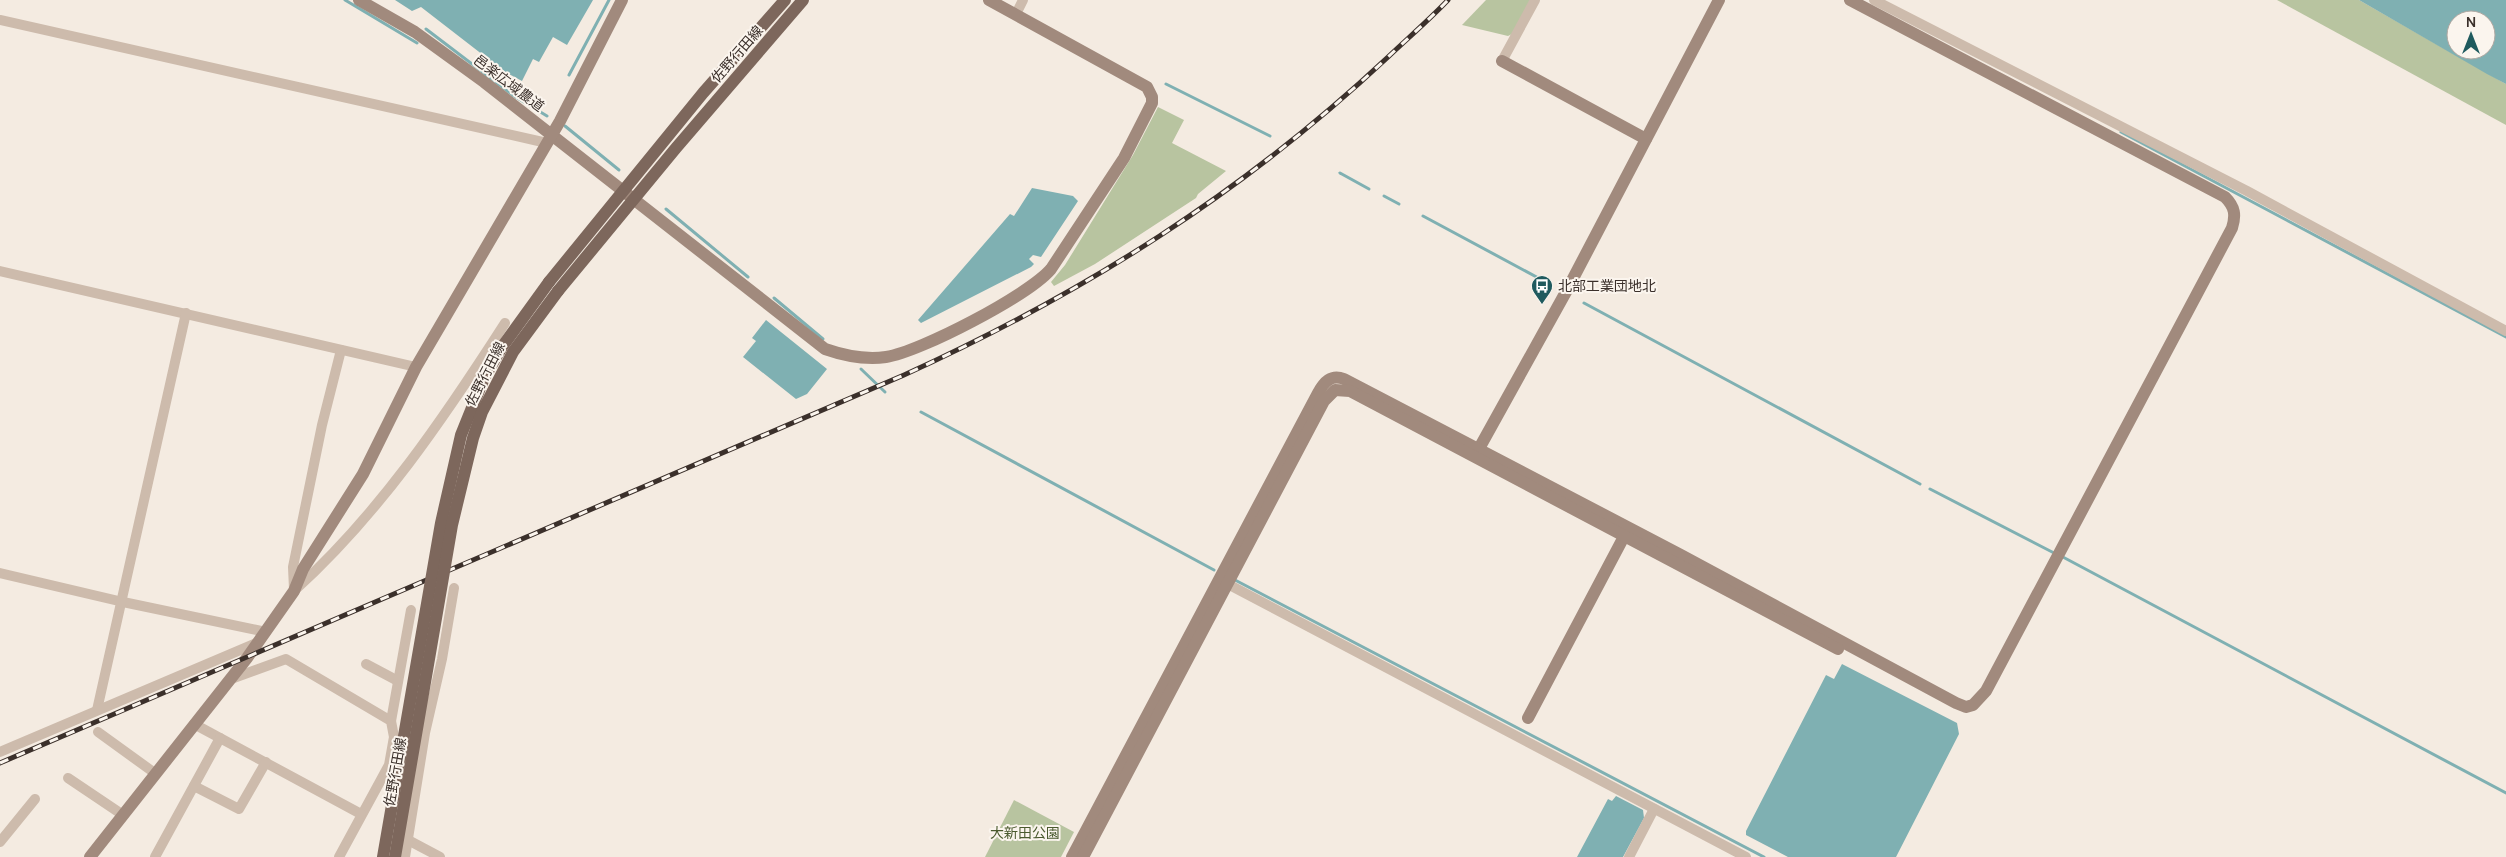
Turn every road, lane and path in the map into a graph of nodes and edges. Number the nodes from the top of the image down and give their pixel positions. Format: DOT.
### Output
graph roads {
  1 [pos="359,0"];
  2 [pos="622,0"];
  3 [pos="784,0"];
  4 [pos="803,0"];
  5 [pos="989,0"];
  6 [pos="1023,0"];
  7 [pos="1535,0"];
  8 [pos="1719,0"];
  9 [pos="1850,0"];
  10 [pos="1874,0"];
  11 [pos="1016,14"];
  12 [pos="0,20"];
  13 [pos="1502,61"];
  14 [pos="549,139"];
  15 [pos="1646,139"];
  16 [pos="629,195"];
  17 [pos="0,271"];
  18 [pos="553,286"];
  19 [pos="186,312"];
  20 [pos="505,323"];
  21 [pos="2506,331"];
  22 [pos="341,350"];
  23 [pos="416,367"];
  24 [pos="1477,453"];
  25 [pos="1626,532"];
  26 [pos="0,574"];
  27 [pos="1224,582"];
  28 [pos="454,588"];
  29 [pos="294,591"];
  30 [pos="123,602"];
  31 [pos="411,610"];
  32 [pos="263,637"];
  33 [pos="366,664"];
  34 [pos="231,679"];
  35 [pos="398,680"];
  36 [pos="97,710"];
  37 [pos="1528,718"];
  38 [pos="391,721"];
  39 [pos="194,724"];
  40 [pos="98,732"];
  41 [pos="220,738"];
  42 [pos="0,752"];
  43 [pos="266,762"];
  44 [pos="156,774"];
  45 [pos="68,778"];
  46 [pos="194,786"];
  47 [pos="35,800"];
  48 [pos="1654,809"];
  49 [pos="123,814"];
  50 [pos="361,814"];
  51 [pos="408,840"];
  52 [pos="0,842"];
  53 [pos="90,857"];
  54 [pos="155,857"];
  55 [pos="340,857"];
  56 [pos="383,857"];
  57 [pos="395,857"];
  58 [pos="405,857"];
  59 [pos="440,857"];
  60 [pos="1072,857"];
  61 [pos="1083,857"];
  62 [pos="1629,857"];
  63 [pos="1746,857"];
  1 -- 14 [label="street, 邑楽広域農道"];
  2 -- 14 [label="street"];
  3 -- 16 [label="main road, 佐野行田線"];
  4 -- 16 [label="main road, 佐野行田線"];
  5 -- 11 [label="street, 邑楽広域農道"];
  6 -- 11 [label="street"];
  7 -- 13 [label="street"];
  8 -- 15 [label="street"];
  9 -- 25 [label="street"];
  10 -- 21 [label="street"];
  11 -- 16 [label="street, 邑楽広域農道"];
  12 -- 14 [label="street"];
  13 -- 15 [label="street"];
  14 -- 16 [label="street, 邑楽広域農道"];
  14 -- 23 [label="street"];
  15 -- 24 [label="street"];
  16 -- 18 [label="main road, 佐野行田線"];
  17 -- 19 [label="street"];
  18 -- 56 [label="main road, 佐野行田線, bridge"];
  18 -- 57 [label="main road, 佐野行田線, bridge"];
  19 -- 22 [label="street"];
  19 -- 30 [label="street"];
  20 -- 29 [label="street"];
  22 -- 23 [label="street"];
  22 -- 29 [label="street"];
  23 -- 29 [label="street"];
  24 -- 25 [label="street"];
  24 -- 27 [label="street"];
  25 -- 37 [label="street"];
  26 -- 30 [label="street"];
  27 -- 48 [label="street"];
  27 -- 60 [label="street"];
  27 -- 61 [label="street"];
  28 -- 51 [label="street"];
  29 -- 32 [label="street"];
  30 -- 32 [label="street"];
  30 -- 36 [label="street"];
  31 -- 35 [label="street"];
  32 -- 34 [label="street"];
  32 -- 36 [label="street"];
  33 -- 35 [label="street"];
  34 -- 38 [label="street"];
  34 -- 39 [label="street"];
  35 -- 38 [label="street"];
  36 -- 42 [label="street"];
  38 -- 50 [label="street"];
  39 -- 41 [label="street"];
  39 -- 44 [label="street"];
  40 -- 44 [label="street"];
  41 -- 43 [label="street"];
  41 -- 46 [label="street"];
  43 -- 46 [label="street"];
  43 -- 50 [label="street"];
  44 -- 49 [label="street"];
  45 -- 49 [label="street"];
  46 -- 54 [label="street"];
  47 -- 52 [label="street"];
  48 -- 62 [label="street"];
  48 -- 63 [label="street"];
  49 -- 53 [label="street"];
  50 -- 55 [label="street"];
  51 -- 58 [label="street"];
  51 -- 59 [label="street"];
}
